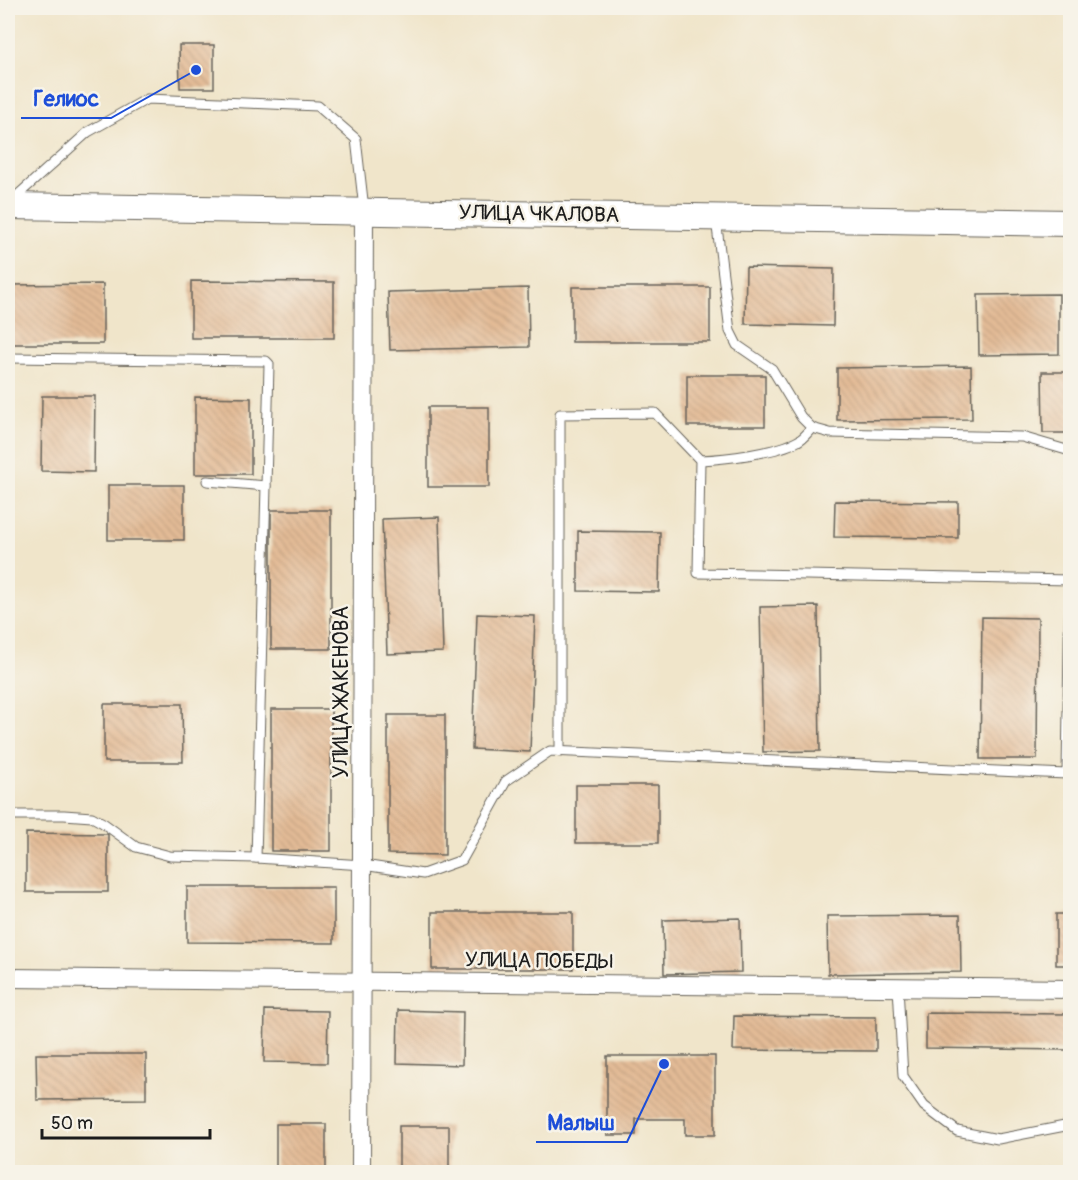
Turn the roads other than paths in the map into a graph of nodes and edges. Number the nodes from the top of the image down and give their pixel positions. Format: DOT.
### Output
graph roads {
  1 [pos="8,205"];
  2 [pos="364,211"];
  3 [pos="715,217"];
  4 [pos="1071,223"];
  5 [pos="8,358"];
  6 [pos="812,428"];
  7 [pos="1071,451"];
  8 [pos="700,460"];
  9 [pos="207,481"];
  10 [pos="266,486"];
  11 [pos="1070,580"];
  12 [pos="560,752"];
  13 [pos="8,815"];
  14 [pos="256,858"];
  15 [pos="363,865"];
  16 [pos="8,978"];
  17 [pos="363,982"];
  18 [pos="898,987"];
  19 [pos="1071,989"];
  20 [pos="1071,1125"];
  21 [pos="361,1173"];
  1 -- 2 [label="main road, УЛИЦА ЧКАЛОВА"];
  1 -- 2 [label="lane"];
  2 -- 3 [label="main road, УЛИЦА ЧКАЛОВА"];
  2 -- 15 [label="street, УЛИЦА ЖАКЕНОВА"];
  3 -- 4 [label="main road, УЛИЦА ЧКАЛОВА"];
  3 -- 6 [label="lane"];
  5 -- 10 [label="lane"];
  6 -- 7 [label="lane"];
  6 -- 8 [label="lane"];
  8 -- 11 [label="lane"];
  8 -- 12 [label="lane"];
  9 -- 10 [label="lane"];
  10 -- 14 [label="lane"];
  11 -- 12 [label="lane"];
  12 -- 15 [label="lane"];
  13 -- 14 [label="lane"];
  14 -- 15 [label="lane"];
  15 -- 17 [label="street, УЛИЦА ЖАКЕНОВА"];
  16 -- 17 [label="street, УЛИЦА ПОБЕДЫ"];
  17 -- 18 [label="street, УЛИЦА ПОБЕДЫ"];
  17 -- 21 [label="street, УЛИЦА ЖАКЕНОВА"];
  18 -- 19 [label="street, УЛИЦА ПОБЕДЫ"];
  18 -- 20 [label="lane"];
}
